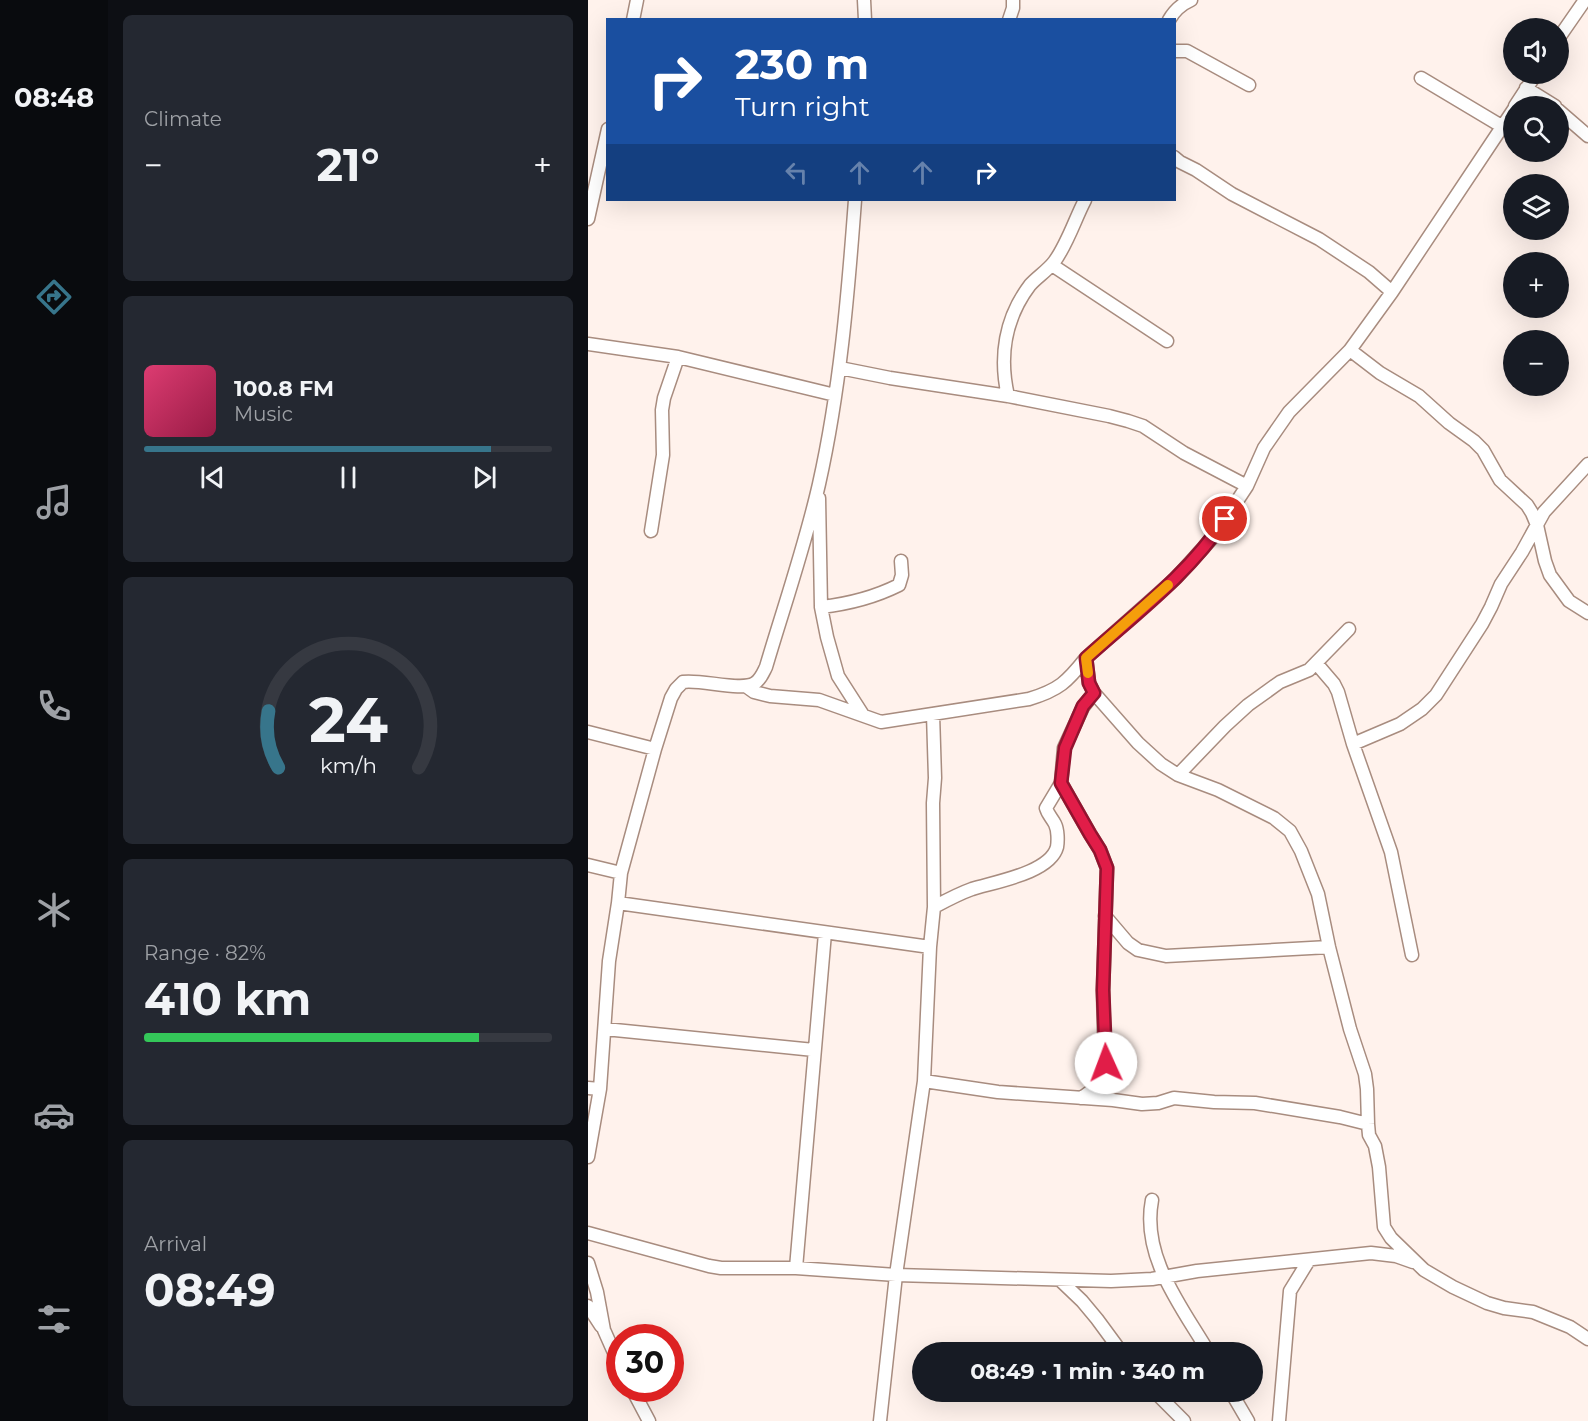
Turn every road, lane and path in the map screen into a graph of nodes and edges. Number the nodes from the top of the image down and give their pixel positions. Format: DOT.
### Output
graph roads {
  1 [pos="637,0"];
  2 [pos="864,0"];
  3 [pos="1013,0"];
  4 [pos="1191,0"];
  5 [pos="1585,0"];
  6 [pos="633,18"];
  7 [pos="865,18"];
  8 [pos="1010,18"];
  9 [pos="1171,18"];
  10 [pos="1569,23"];
  11 [pos="1176,51"];
  12 [pos="1421,78"];
  13 [pos="1529,84"];
  14 [pos="1249,85"];
  15 [pos="1526,88"];
  16 [pos="1521,96"];
  17 [pos="1539,96"];
  18 [pos="1569,120"];
  19 [pos="1503,127"];
  20 [pos="1588,136"];
  21 [pos="606,138"];
  22 [pos="1176,159"];
  23 [pos="855,201"];
  24 [pos="1085,201"];
  25 [pos="588,219"];
  26 [pos="1052,265"];
  27 [pos="1392,292"];
  28 [pos="1167,341"];
  29 [pos="588,344"];
  30 [pos="1350,350"];
  31 [pos="678,357"];
  32 [pos="840,368"];
  33 [pos="835,395"];
  34 [pos="1008,396"];
  35 [pos="1588,464"];
  36 [pos="819,483"];
  37 [pos="1247,486"];
  38 [pos="1537,525"];
  39 [pos="651,531"];
  40 [pos="901,561"];
  41 [pos="821,607"];
  42 [pos="1588,613"];
  43 [pos="1349,629"];
  44 [pos="1086,658"];
  45 [pos="1316,663"];
  46 [pos="747,687"];
  47 [pos="1094,693"];
  48 [pos="933,714"];
  49 [pos="863,715"];
  50 [pos="588,732"];
  51 [pos="1353,744"];
  52 [pos="655,749"];
  53 [pos="1178,775"];
  54 [pos="1061,783"];
  55 [pos="588,865"];
  56 [pos="621,873"];
  57 [pos="618,903"];
  58 [pos="934,907"];
  59 [pos="1105,916"];
  60 [pos="825,933"];
  61 [pos="930,947"];
  62 [pos="1329,947"];
  63 [pos="1412,955"];
  64 [pos="604,1029"];
  65 [pos="814,1050"];
  66 [pos="924,1081"];
  67 [pos="594,1089"];
  68 [pos="1081,1098"];
  69 [pos="1368,1124"];
  70 [pos="588,1157"];
  71 [pos="1152,1200"];
  72 [pos="588,1233"];
  73 [pos="1310,1260"];
  74 [pos="588,1263"];
  75 [pos="1415,1263"];
  76 [pos="796,1268"];
  77 [pos="896,1275"];
  78 [pos="1164,1277"];
  79 [pos="1060,1280"];
  80 [pos="588,1306"];
  81 [pos="604,1330"];
  82 [pos="606,1334"];
  83 [pos="1588,1339"];
  84 [pos="1114,1342"];
  85 [pos="1202,1342"];
  86 [pos="639,1402"];
  87 [pos="1165,1402"];
  88 [pos="1237,1402"];
  89 [pos="649,1421"];
  90 [pos="880,1421"];
  91 [pos="1184,1421"];
  92 [pos="1248,1421"];
  93 [pos="1279,1421"];
  1 -- 6 [label="street"];
  2 -- 7 [label="street"];
  3 -- 8 [label="street"];
  4 -- 9 [label="street"];
  5 -- 10 [label="street"];
  11 -- 14 [label="street"];
  12 -- 19 [label="street"];
  13 -- 15 [label="street"];
  15 -- 16 [label="street"];
  15 -- 17 [label="street"];
  18 -- 20 [label="street"];
  19 -- 27 [label="street"];
  21 -- 25 [label="street"];
  22 -- 27 [label="street"];
  23 -- 32 [label="street"];
  24 -- 26 [label="street"];
  26 -- 28 [label="street"];
  26 -- 34 [label="street"];
  27 -- 30 [label="street"];
  29 -- 31 [label="street"];
  30 -- 37 [label="street"];
  30 -- 38 [label="street"];
  31 -- 33 [label="street"];
  31 -- 39 [label="street"];
  32 -- 33 [label="street"];
  32 -- 34 [label="street"];
  33 -- 36 [label="street"];
  34 -- 37 [label="street"];
  35 -- 38 [label="street"];
  36 -- 41 [label="street"];
  36 -- 46 [label="street"];
  37 -- 44 [label="street"];
  38 -- 42 [label="street"];
  38 -- 51 [label="street"];
  40 -- 41 [label="street"];
  41 -- 49 [label="street"];
  43 -- 45 [label="street"];
  44 -- 47 [label="street"];
  44 -- 48 [label="street"];
  45 -- 51 [label="street"];
  45 -- 53 [label="street"];
  46 -- 49 [label="street"];
  46 -- 52 [label="street"];
  47 -- 53 [label="street"];
  47 -- 54 [label="street"];
  48 -- 49 [label="street"];
  48 -- 58 [label="street"];
  50 -- 52 [label="street"];
  51 -- 63 [label="street"];
  52 -- 56 [label="street"];
  53 -- 62 [label="street"];
  54 -- 58 [label="street"];
  54 -- 59 [label="street"];
  55 -- 56 [label="street"];
  56 -- 57 [label="street"];
  57 -- 60 [label="street"];
  57 -- 64 [label="street"];
  58 -- 61 [label="street"];
  59 -- 62 [label="street"];
  59 -- 68 [label="street"];
  60 -- 61 [label="street"];
  60 -- 65 [label="street"];
  61 -- 66 [label="street"];
  62 -- 69 [label="street"];
  64 -- 65 [label="street"];
  64 -- 67 [label="street"];
  65 -- 76 [label="street"];
  66 -- 68 [label="street"];
  66 -- 77 [label="street"];
  67 -- 70 [label="street"];
  68 -- 69 [label="street"];
  69 -- 75 [label="street"];
  71 -- 78 [label="street"];
  72 -- 76 [label="street"];
  73 -- 75 [label="street"];
  73 -- 78 [label="street"];
  73 -- 93 [label="street"];
  74 -- 81 [label="street"];
  75 -- 83 [label="street"];
  76 -- 77 [label="street"];
  77 -- 79 [label="street"];
  77 -- 90 [label="street"];
  78 -- 79 [label="street"];
  78 -- 85 [label="street"];
  79 -- 84 [label="street"];
  80 -- 81 [label="street"];
  81 -- 82 [label="street"];
  86 -- 89 [label="street"];
  87 -- 91 [label="street"];
  88 -- 92 [label="street"];
}
